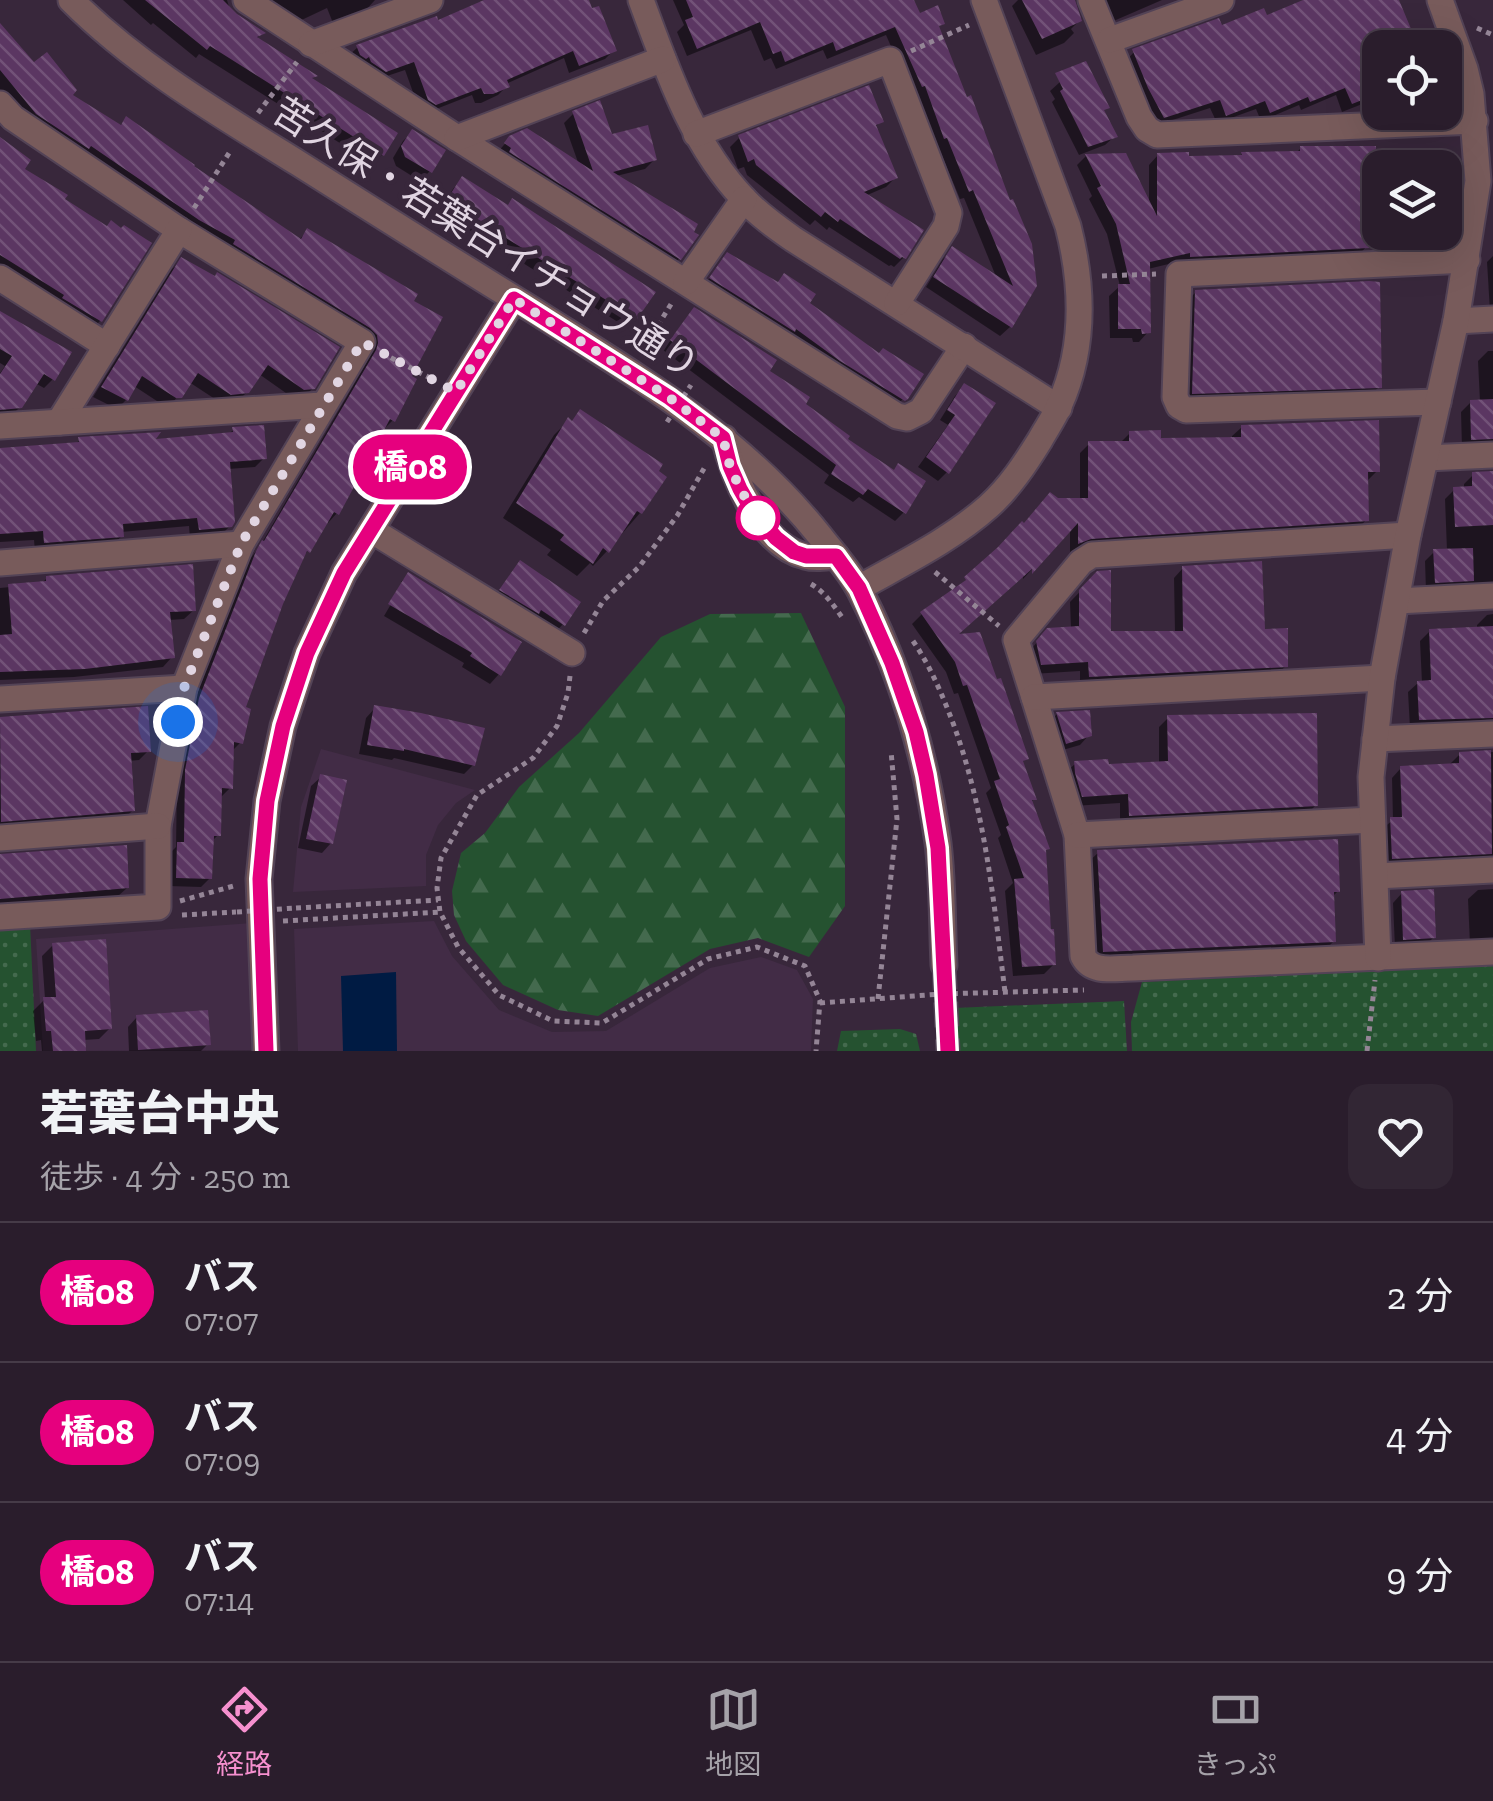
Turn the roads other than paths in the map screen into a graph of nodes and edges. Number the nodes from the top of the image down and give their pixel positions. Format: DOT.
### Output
graph roads {
  1 [pos="71,0"];
  2 [pos="246,0"];
  3 [pos="430,0"];
  4 [pos="1092,0"];
  5 [pos="1222,0"];
  6 [pos="1440,0"];
  7 [pos="647,2"];
  8 [pos="986,8"];
  9 [pos="1110,40"];
  10 [pos="311,44"];
  11 [pos="663,59"];
  12 [pos="4,117"];
  13 [pos="1475,121"];
  14 [pos="696,134"];
  15 [pos="458,138"];
  16 [pos="1486,180"];
  17 [pos="744,199"];
  18 [pos="180,230"];
  19 [pos="1467,260"];
  20 [pos="0,278"];
  21 [pos="686,282"];
  22 [pos="514,299"];
  23 [pos="898,304"];
  24 [pos="1493,319"];
  25 [pos="1456,321"];
  26 [pos="107,346"];
  27 [pos="964,346"];
  28 [pos="1438,402"];
  29 [pos="322,405"];
  30 [pos="1059,408"];
  31 [pos="60,422"];
  32 [pos="0,426"];
  33 [pos="723,438"];
  34 [pos="1493,455"];
  35 [pos="1426,458"];
  36 [pos="371,530"];
  37 [pos="1408,535"];
  38 [pos="241,544"];
  39 [pos="836,556"];
  40 [pos="0,563"];
  41 [pos="859,588"];
  42 [pos="1493,596"];
  43 [pos="1397,601"];
  44 [pos="572,653"];
  45 [pos="1382,678"];
  46 [pos="184,688"];
  47 [pos="1034,696"];
  48 [pos="0,700"];
  49 [pos="1493,734"];
  50 [pos="1375,739"];
  51 [pos="1372,820"];
  52 [pos="158,826"];
  53 [pos="1077,835"];
  54 [pos="0,838"];
  55 [pos="1493,870"];
  56 [pos="1376,876"];
  57 [pos="0,917"];
  58 [pos="1493,952"];
  59 [pos="1378,958"];
  60 [pos="944,964"];
  61 [pos="266,1051"];
  1 -- 22 [label="street, 苦久保・若葉台イチョウ通り"];
  2 -- 10 [label="street"];
  3 -- 10 [label="street"];
  4 -- 9 [label="street"];
  5 -- 9 [label="street"];
  6 -- 13 [label="street"];
  7 -- 11 [label="street"];
  8 -- 30 [label="street"];
  9 -- 13 [label="street"];
  10 -- 15 [label="street"];
  11 -- 14 [label="street"];
  11 -- 15 [label="street"];
  12 -- 18 [label="street"];
  13 -- 16 [label="street"];
  14 -- 17 [label="street"];
  14 -- 23 [label="street"];
  15 -- 21 [label="street"];
  16 -- 19 [label="street"];
  17 -- 21 [label="street"];
  17 -- 23 [label="street"];
  18 -- 26 [label="street"];
  18 -- 29 [label="street"];
  19 -- 25 [label="street"];
  19 -- 28 [label="street"];
  20 -- 26 [label="street"];
  21 -- 27 [label="street"];
  22 -- 33 [label="street, 苦久保・若葉台イチョウ通り"];
  22 -- 36 [label="street"];
  23 -- 27 [label="street"];
  24 -- 25 [label="street"];
  25 -- 28 [label="street"];
  26 -- 31 [label="street"];
  27 -- 30 [label="street"];
  28 -- 35 [label="street"];
  29 -- 31 [label="street"];
  29 -- 38 [label="street"];
  30 -- 41 [label="street"];
  31 -- 32 [label="street"];
  33 -- 39 [label="street, 苦久保・若葉台イチョウ通り"];
  33 -- 39 [label="street"];
  34 -- 35 [label="street"];
  35 -- 37 [label="street"];
  36 -- 44 [label="street"];
  36 -- 61 [label="street"];
  37 -- 43 [label="street"];
  37 -- 47 [label="street"];
  38 -- 40 [label="street"];
  38 -- 46 [label="street"];
  39 -- 41 [label="street, 苦久保・若葉台イチョウ通り"];
  41 -- 60 [label="street, 苦久保・若葉台イチョウ通り"];
  42 -- 43 [label="street"];
  43 -- 45 [label="street"];
  45 -- 47 [label="street"];
  45 -- 50 [label="street"];
  46 -- 48 [label="street"];
  46 -- 52 [label="street"];
  47 -- 53 [label="street"];
  49 -- 50 [label="street"];
  50 -- 51 [label="street"];
  51 -- 53 [label="street"];
  51 -- 56 [label="street"];
  52 -- 54 [label="street"];
  52 -- 57 [label="street"];
  53 -- 59 [label="street"];
  55 -- 56 [label="street"];
  56 -- 59 [label="street"];
  58 -- 59 [label="street"];
}
